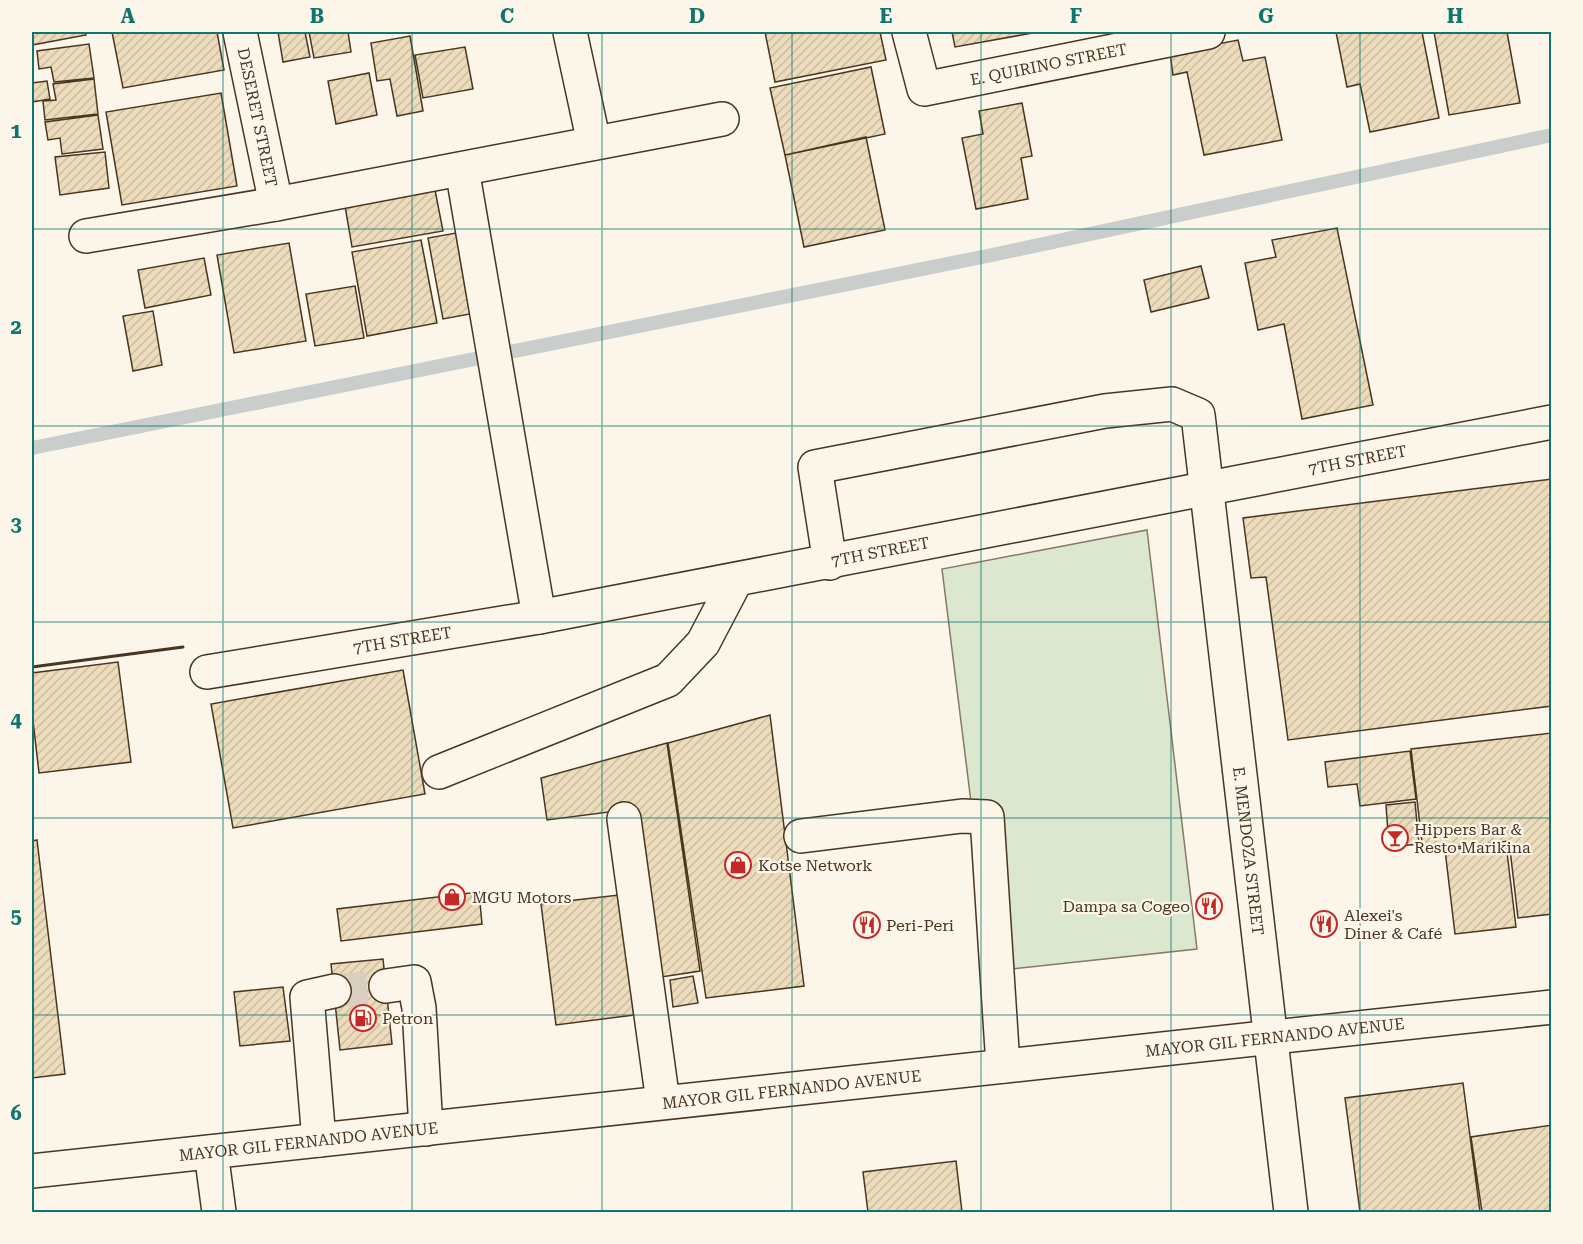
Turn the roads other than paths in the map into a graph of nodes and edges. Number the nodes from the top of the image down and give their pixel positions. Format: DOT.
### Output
graph roads {
  1 [pos="240,32"];
  2 [pos="570,32"];
  3 [pos="909,32"];
  4 [pos="1208,32"];
  5 [pos="722,119"];
  6 [pos="594,143"];
  7 [pos="462,169"];
  8 [pos="276,204"];
  9 [pos="86,236"];
  10 [pos="1551,422"];
  11 [pos="1208,490"];
  12 [pos="830,562"];
  13 [pos="736,580"];
  14 [pos="539,617"];
  15 [pos="207,672"];
  16 [pos="438,772"];
  17 [pos="624,819"];
  18 [pos="801,836"];
  19 [pos="386,986"];
  20 [pos="334,991"];
  21 [pos="1551,1007"];
  22 [pos="1271,1038"];
  23 [pos="1004,1066"];
  24 [pos="663,1102"];
  25 [pos="426,1129"];
  26 [pos="319,1140"];
  27 [pos="211,1152"];
  28 [pos="32,1171"];
  29 [pos="219,1212"];
  30 [pos="1291,1212"];
  1 -- 8 [label="street, DESERET STREET"];
  2 -- 6 [label="street"];
  3 -- 4 [label="street, E. QUIRINO STREET"];
  5 -- 6 [label="street"];
  6 -- 7 [label="street"];
  7 -- 8 [label="street"];
  7 -- 14 [label="street"];
  8 -- 9 [label="street"];
  10 -- 11 [label="street, 7TH STREET"];
  11 -- 12 [label="street, 7TH STREET"];
  11 -- 12 [label="street, E. MENDOZA STREET"];
  11 -- 22 [label="street, E. MENDOZA STREET"];
  12 -- 13 [label="street, 7TH STREET"];
  13 -- 14 [label="street, 7TH STREET"];
  13 -- 16 [label="street"];
  14 -- 15 [label="street, 7TH STREET"];
  17 -- 24 [label="street"];
  18 -- 23 [label="street"];
  19 -- 25 [label="street"];
  20 -- 26 [label="street"];
  21 -- 22 [label="street, MAYOR GIL FERNANDO AVENUE"];
  22 -- 23 [label="street, MAYOR GIL FERNANDO AVENUE"];
  22 -- 30 [label="street, E. MENDOZA STREET"];
  23 -- 24 [label="street, MAYOR GIL FERNANDO AVENUE"];
  24 -- 25 [label="street, MAYOR GIL FERNANDO AVENUE"];
  25 -- 26 [label="street, MAYOR GIL FERNANDO AVENUE"];
  26 -- 27 [label="street, MAYOR GIL FERNANDO AVENUE"];
  27 -- 28 [label="street, MAYOR GIL FERNANDO AVENUE"];
  27 -- 29 [label="street"];
}
